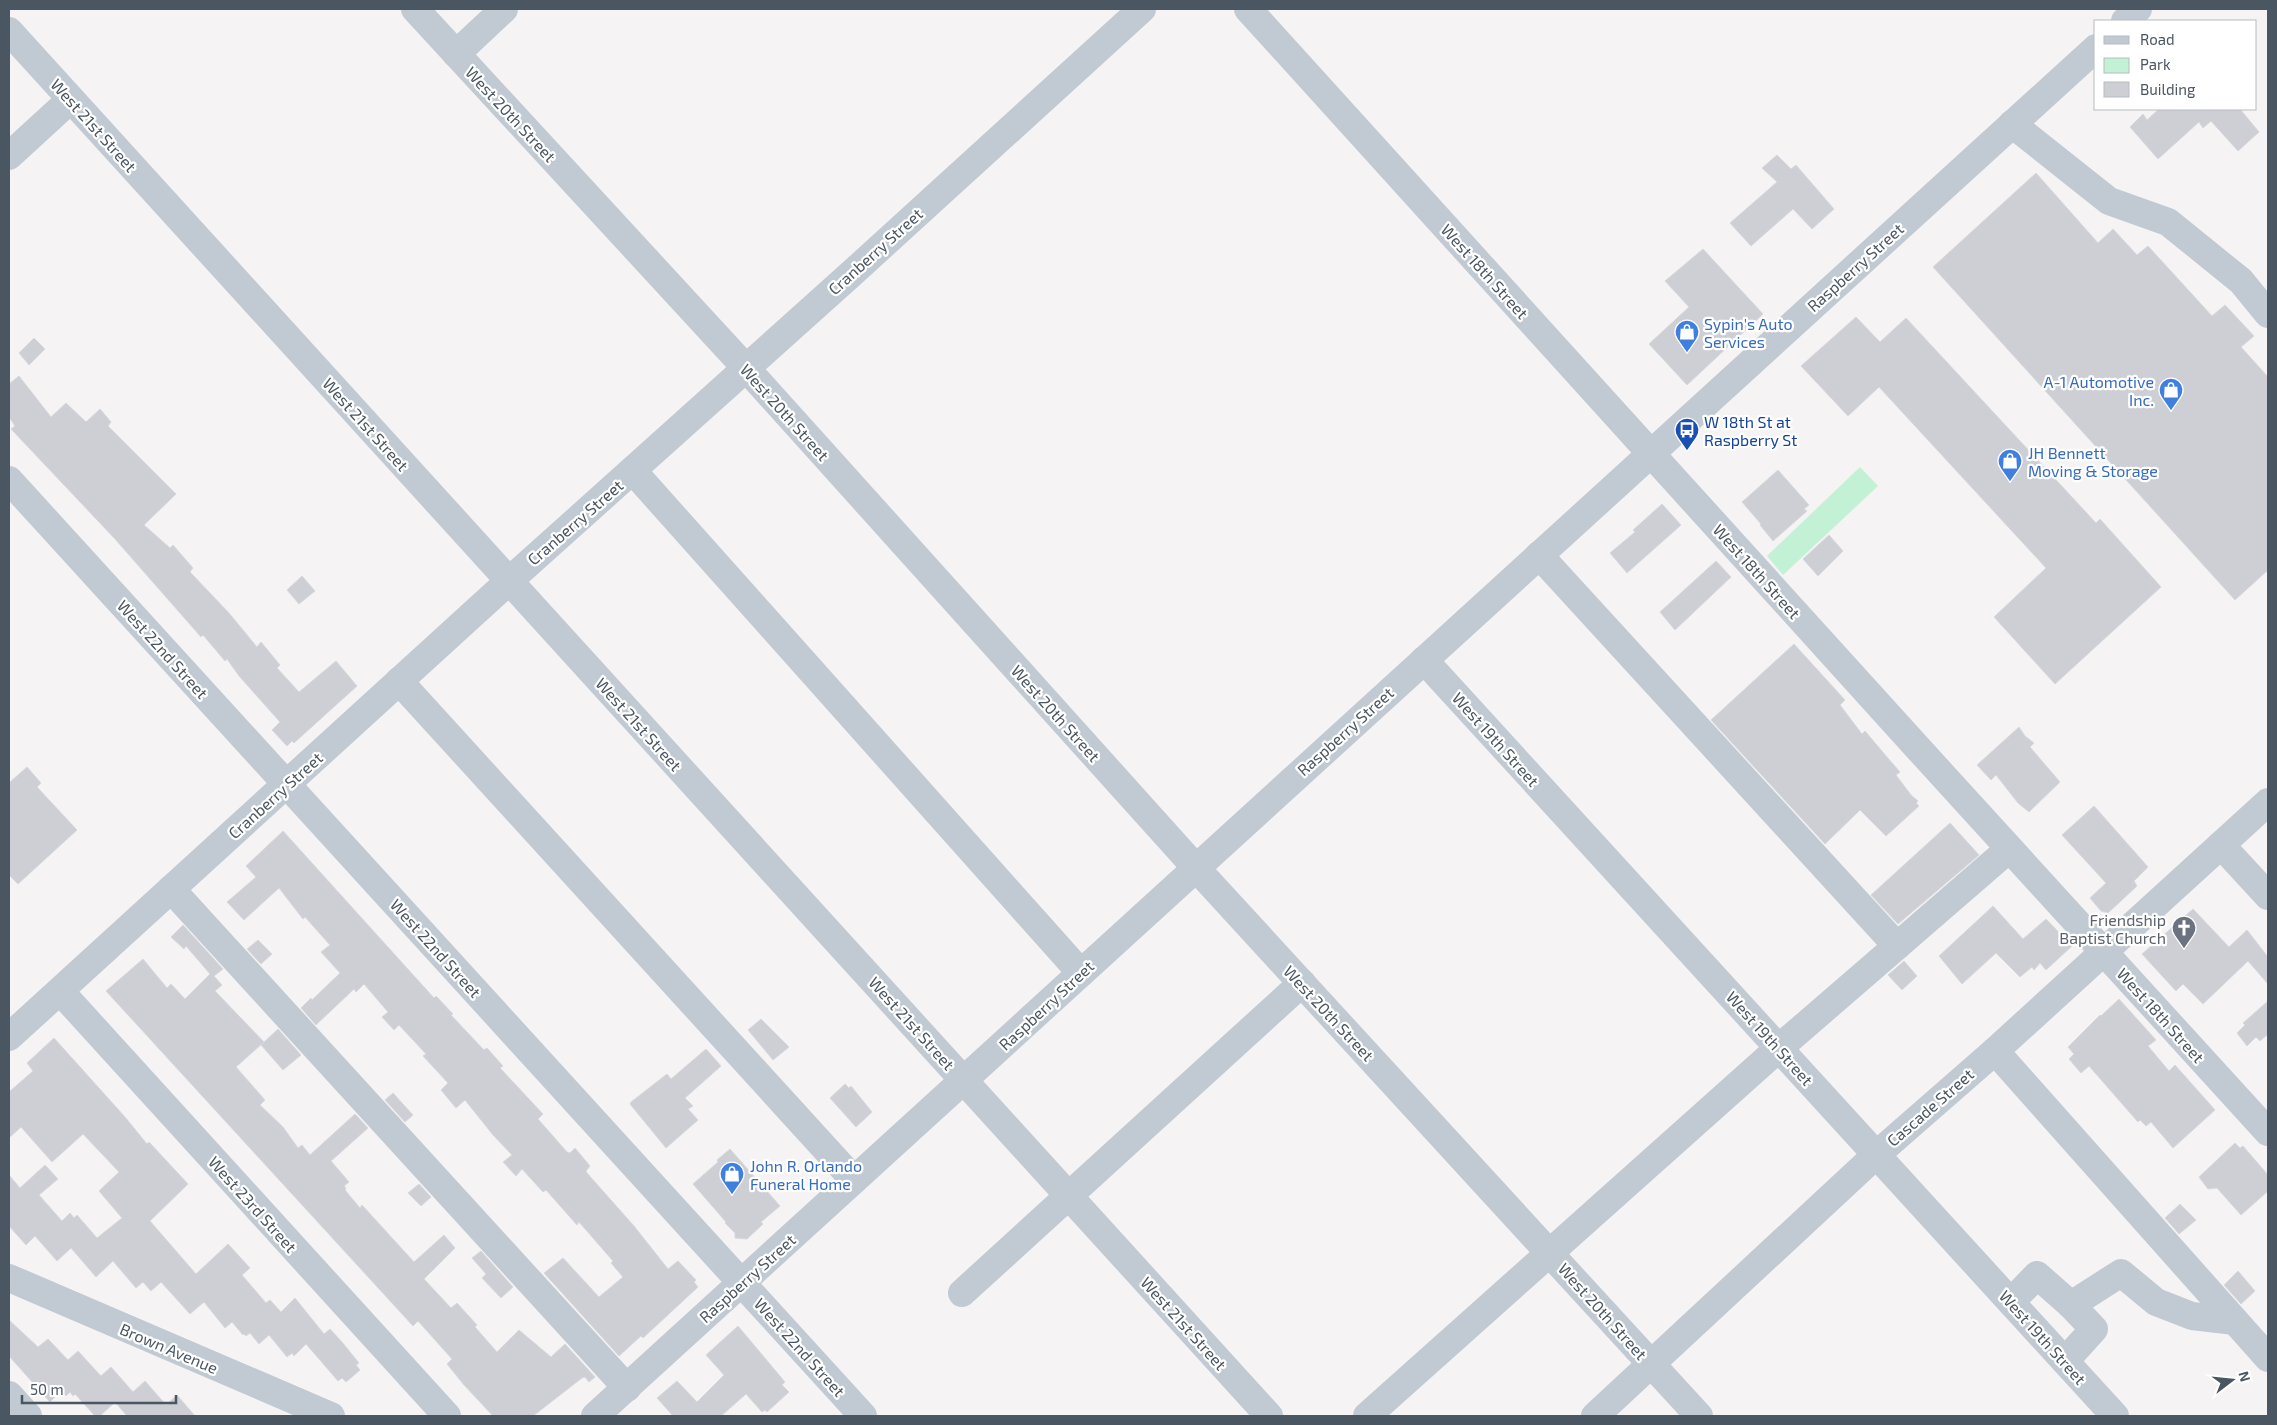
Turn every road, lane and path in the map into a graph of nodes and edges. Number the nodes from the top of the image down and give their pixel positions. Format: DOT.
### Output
graph roads {
  1 [pos="415,9"];
  2 [pos="504,9"];
  3 [pos="1142,9"];
  4 [pos="1248,9"];
  5 [pos="2138,9"];
  6 [pos="2126,20"];
  7 [pos="9,31"];
  8 [pos="2094,50"];
  9 [pos="456,54"];
  10 [pos="70,100"];
  11 [pos="2012,124"];
  12 [pos="9,156"];
  13 [pos="2268,314"];
  14 [pos="745,367"];
  15 [pos="1650,454"];
  16 [pos="633,471"];
  17 [pos="9,480"];
  18 [pos="1539,554"];
  19 [pos="509,581"];
  20 [pos="1424,660"];
  21 [pos="399,681"];
  22 [pos="286,784"];
  23 [pos="2268,802"];
  24 [pos="2221,845"];
  25 [pos="2009,849"];
  26 [pos="1196,868"];
  27 [pos="171,889"];
  28 [pos="2268,896"];
  29 [pos="1896,946"];
  30 [pos="2103,952"];
  31 [pos="1081,973"];
  32 [pos="1302,983"];
  33 [pos="60,991"];
  34 [pos="9,1037"];
  35 [pos="1779,1048"];
  36 [pos="1995,1051"];
  37 [pos="964,1080"];
  38 [pos="2268,1132"];
  39 [pos="1876,1154"];
  40 [pos="854,1180"];
  41 [pos="1069,1196"];
  42 [pos="1549,1253"];
  43 [pos="9,1278"];
  44 [pos="741,1283"];
  45 [pos="962,1293"];
  46 [pos="2011,1302"];
  47 [pos="2071,1305"];
  48 [pos="2235,1321"];
  49 [pos="2268,1358"];
  50 [pos="2065,1361"];
  51 [pos="1652,1365"];
  52 [pos="626,1388"];
  53 [pos="9,1395"];
  54 [pos="28,1416"];
  55 [pos="331,1416"];
  56 [pos="447,1416"];
  57 [pos="595,1416"];
  58 [pos="863,1416"];
  59 [pos="1269,1416"];
  60 [pos="1367,1416"];
  61 [pos="1595,1416"];
  62 [pos="1699,1416"];
  63 [pos="2115,1416"];
  1 -- 9 [label="street, West 20th Street"];
  2 -- 9 [label="street"];
  3 -- 14 [label="street, Cranberry Street"];
  4 -- 15 [label="street, West 18th Street"];
  5 -- 6 [label="street"];
  7 -- 10 [label="street, West 21st Street"];
  8 -- 11 [label="street, Raspberry Street"];
  9 -- 14 [label="street, West 20th Street"];
  10 -- 12 [label="street"];
  10 -- 19 [label="street, West 21st Street"];
  11 -- 13 [label="street"];
  11 -- 15 [label="street, Raspberry Street"];
  14 -- 16 [label="street, Cranberry Street"];
  14 -- 26 [label="street, West 20th Street"];
  15 -- 18 [label="street, Raspberry Street"];
  15 -- 25 [label="street, West 18th Street"];
  16 -- 19 [label="street, Cranberry Street"];
  16 -- 31 [label="street"];
  17 -- 22 [label="street, West 22nd Street"];
  18 -- 20 [label="street, Raspberry Street"];
  18 -- 29 [label="street"];
  19 -- 21 [label="street, Cranberry Street"];
  19 -- 37 [label="street, West 21st Street"];
  20 -- 26 [label="street, Raspberry Street"];
  20 -- 35 [label="street, West 19th Street"];
  21 -- 22 [label="street, Cranberry Street"];
  21 -- 40 [label="street"];
  22 -- 27 [label="street, Cranberry Street"];
  22 -- 44 [label="street, West 22nd Street"];
  23 -- 24 [label="street, Cascade Street"];
  24 -- 28 [label="street"];
  24 -- 30 [label="street, Cascade Street"];
  25 -- 29 [label="street"];
  25 -- 30 [label="street, West 18th Street"];
  26 -- 31 [label="street, Raspberry Street"];
  26 -- 32 [label="street, West 20th Street"];
  27 -- 33 [label="street, Cranberry Street"];
  27 -- 52 [label="street"];
  29 -- 35 [label="street"];
  30 -- 36 [label="street, Cascade Street"];
  30 -- 38 [label="street, West 18th Street"];
  31 -- 37 [label="street, Raspberry Street"];
  32 -- 41 [label="street"];
  32 -- 42 [label="street, West 20th Street"];
  33 -- 34 [label="street, Cranberry Street"];
  33 -- 56 [label="street, West 23rd Street"];
  35 -- 39 [label="street, West 19th Street"];
  35 -- 42 [label="street"];
  36 -- 39 [label="street, Cascade Street"];
  36 -- 48 [label="street"];
  37 -- 40 [label="street, Raspberry Street"];
  37 -- 41 [label="street, West 21st Street"];
  39 -- 46 [label="street, West 19th Street"];
  39 -- 51 [label="street, Cascade Street"];
  40 -- 44 [label="street, Raspberry Street"];
  41 -- 45 [label="street"];
  41 -- 59 [label="street, West 21st Street"];
  42 -- 51 [label="street, West 20th Street"];
  42 -- 60 [label="street"];
  43 -- 55 [label="street, Brown Avenue"];
  44 -- 52 [label="street, Raspberry Street"];
  44 -- 58 [label="street, West 22nd Street"];
  46 -- 47 [label="street"];
  46 -- 50 [label="street, West 19th Street"];
  47 -- 48 [label="street"];
  47 -- 50 [label="street"];
  48 -- 49 [label="street"];
  50 -- 63 [label="street, West 19th Street"];
  51 -- 61 [label="street, Cascade Street"];
  51 -- 62 [label="street, West 20th Street"];
  52 -- 57 [label="street, Raspberry Street"];
  53 -- 54 [label="street"];
}
